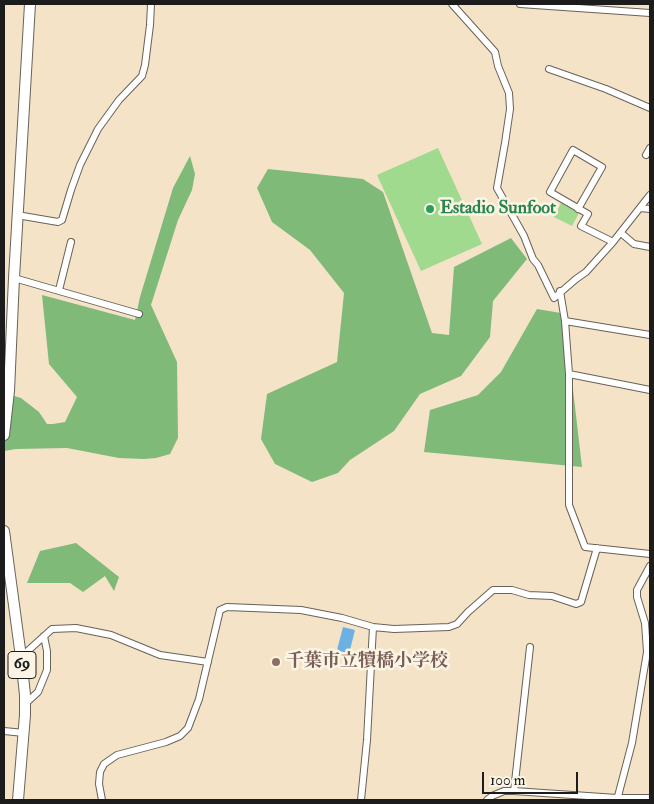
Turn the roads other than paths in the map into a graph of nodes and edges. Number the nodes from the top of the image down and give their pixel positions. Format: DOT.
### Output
graph roads {
  1 [pos="30,4"];
  2 [pos="151,4"];
  3 [pos="452,4"];
  4 [pos="520,4"];
  5 [pos="650,13"];
  6 [pos="549,69"];
  7 [pos="650,108"];
  8 [pos="650,195"];
  9 [pos="640,208"];
  10 [pos="578,209"];
  11 [pos="650,209"];
  12 [pos="17,215"];
  13 [pos="620,233"];
  14 [pos="71,242"];
  15 [pos="613,242"];
  16 [pos="650,247"];
  17 [pos="14,278"];
  18 [pos="59,290"];
  19 [pos="560,292"];
  20 [pos="8,303"];
  21 [pos="139,314"];
  22 [pos="565,321"];
  23 [pos="650,335"];
  24 [pos="569,374"];
  25 [pos="650,390"];
  26 [pos="4,435"];
  27 [pos="4,531"];
  28 [pos="597,548"];
  29 [pos="650,554"];
  30 [pos="650,566"];
  31 [pos="4,593"];
  32 [pos="13,599"];
  33 [pos="374,627"];
  34 [pos="44,636"];
  35 [pos="530,647"];
  36 [pos="21,657"];
  37 [pos="208,662"];
  38 [pos="25,704"];
  39 [pos="4,730"];
  40 [pos="24,733"];
  41 [pos="514,791"];
  42 [pos="650,798"];
  43 [pos="617,799"];
  44 [pos="18,800"];
  45 [pos="102,800"];
  46 [pos="361,800"];
  47 [pos="487,800"];
  1 -- 12 [label="main road"];
  2 -- 12 [label="street"];
  3 -- 19 [label="street"];
  4 -- 5 [label="street"];
  6 -- 7 [label="street"];
  8 -- 9 [label="street"];
  9 -- 11 [label="street"];
  9 -- 13 [label="street"];
  10 -- 10 [label="street"];
  10 -- 15 [label="street"];
  12 -- 17 [label="main road"];
  13 -- 15 [label="street"];
  13 -- 16 [label="street"];
  14 -- 18 [label="street"];
  15 -- 19 [label="street"];
  17 -- 18 [label="street"];
  17 -- 20 [label="main road"];
  18 -- 21 [label="street"];
  19 -- 22 [label="street"];
  20 -- 26 [label="main road"];
  22 -- 23 [label="street"];
  22 -- 24 [label="street"];
  24 -- 25 [label="street"];
  24 -- 28 [label="street"];
  27 -- 32 [label="main road, 69"];
  28 -- 29 [label="street"];
  28 -- 33 [label="street"];
  30 -- 43 [label="street"];
  31 -- 32 [label="street"];
  32 -- 36 [label="main road, 69"];
  33 -- 37 [label="street"];
  33 -- 46 [label="street"];
  34 -- 36 [label="street"];
  34 -- 37 [label="street"];
  34 -- 38 [label="street"];
  35 -- 41 [label="street"];
  36 -- 38 [label="main road, 69"];
  37 -- 45 [label="street"];
  38 -- 40 [label="main road, 69"];
  39 -- 40 [label="street"];
  40 -- 44 [label="main road, 69"];
  41 -- 43 [label="street"];
  41 -- 47 [label="street"];
  42 -- 43 [label="street"];
}
